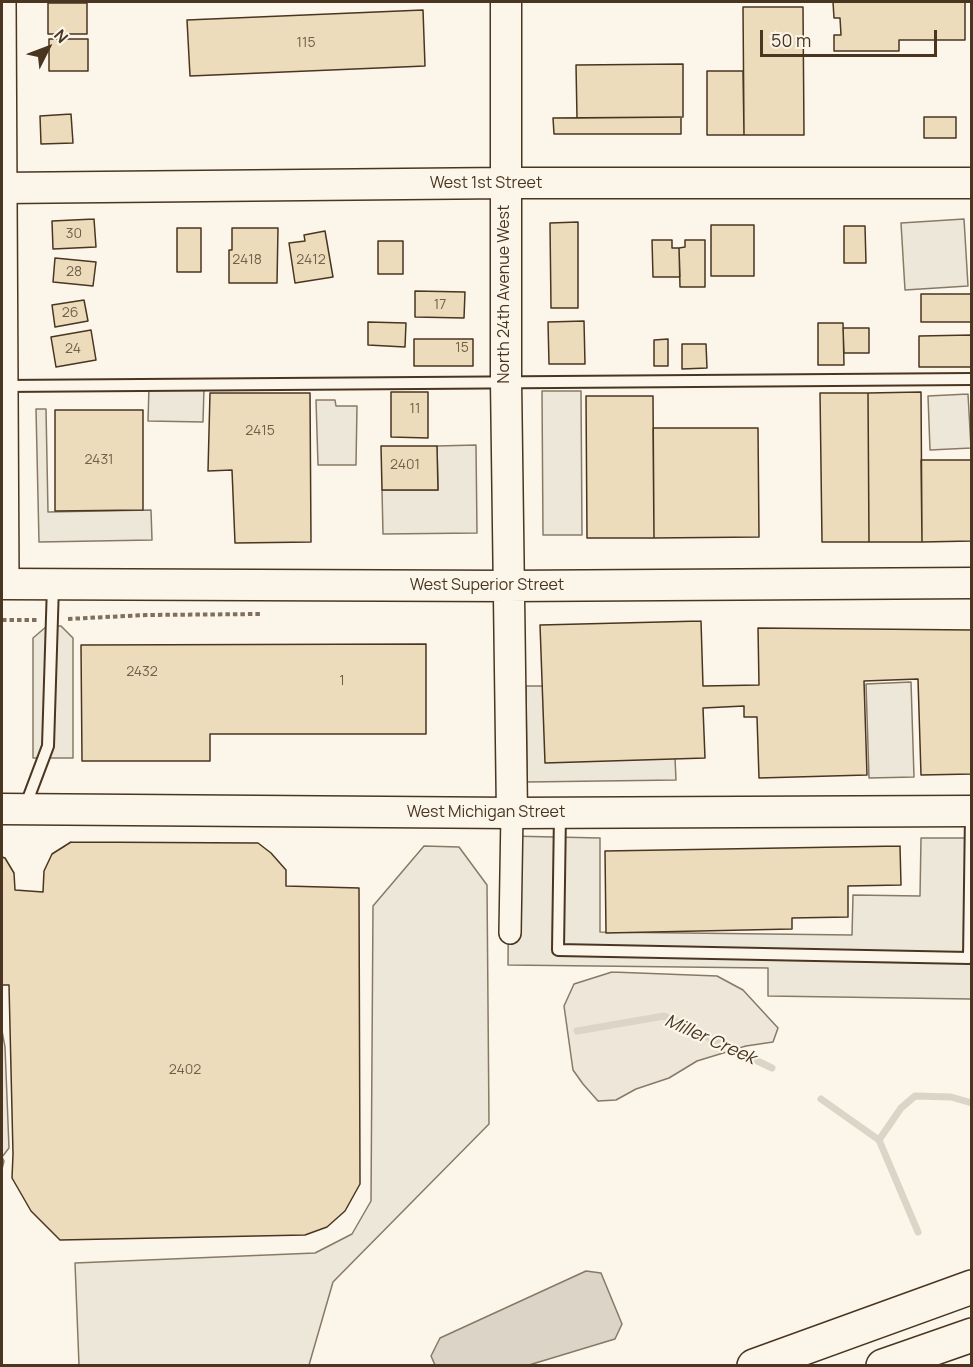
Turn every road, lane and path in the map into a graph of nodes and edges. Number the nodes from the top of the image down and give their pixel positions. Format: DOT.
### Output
graph roads {
  1 [pos="5,2"];
  2 [pos="506,2"];
  3 [pos="505,183"];
  4 [pos="972,183"];
  5 [pos="4,188"];
  6 [pos="972,379"];
  7 [pos="506,381"];
  8 [pos="5,386"];
  9 [pos="972,583"];
  10 [pos="5,584"];
  11 [pos="53,584"];
  12 [pos="508,586"];
  13 [pos="13,809"];
  14 [pos="972,812"];
  15 [pos="512,813"];
  16 [pos="560,813"];
  17 [pos="510,933"];
  18 [pos="972,1287"];
  19 [pos="972,1335"];
  20 [pos="972,1357"];
  21 [pos="754,1365"];
  22 [pos="883,1365"];
  23 [pos="939,1365"];
  1 -- 5 [label="street"];
  2 -- 3 [label="street, North 24th Avenue West"];
  3 -- 4 [label="street, West 1st Street"];
  3 -- 5 [label="street, West 1st Street"];
  3 -- 7 [label="street, North 24th Avenue West"];
  5 -- 8 [label="street"];
  6 -- 7 [label="lane"];
  7 -- 8 [label="lane"];
  7 -- 12 [label="street, North 24th Avenue West"];
  8 -- 10 [label="street"];
  9 -- 12 [label="street, West Superior Street"];
  10 -- 11 [label="street, West Superior Street"];
  11 -- 12 [label="street, West Superior Street"];
  11 -- 13 [label="lane"];
  12 -- 15 [label="street, North 24th Avenue West"];
  13 -- 15 [label="street, West Michigan Street"];
  14 -- 16 [label="street, West Michigan Street"];
  14 -- 16 [label="lane"];
  15 -- 16 [label="street, West Michigan Street"];
  15 -- 17 [label="street"];
  18 -- 21 [label="highway"];
  19 -- 22 [label="highway"];
  20 -- 23 [label="highway"];
}
